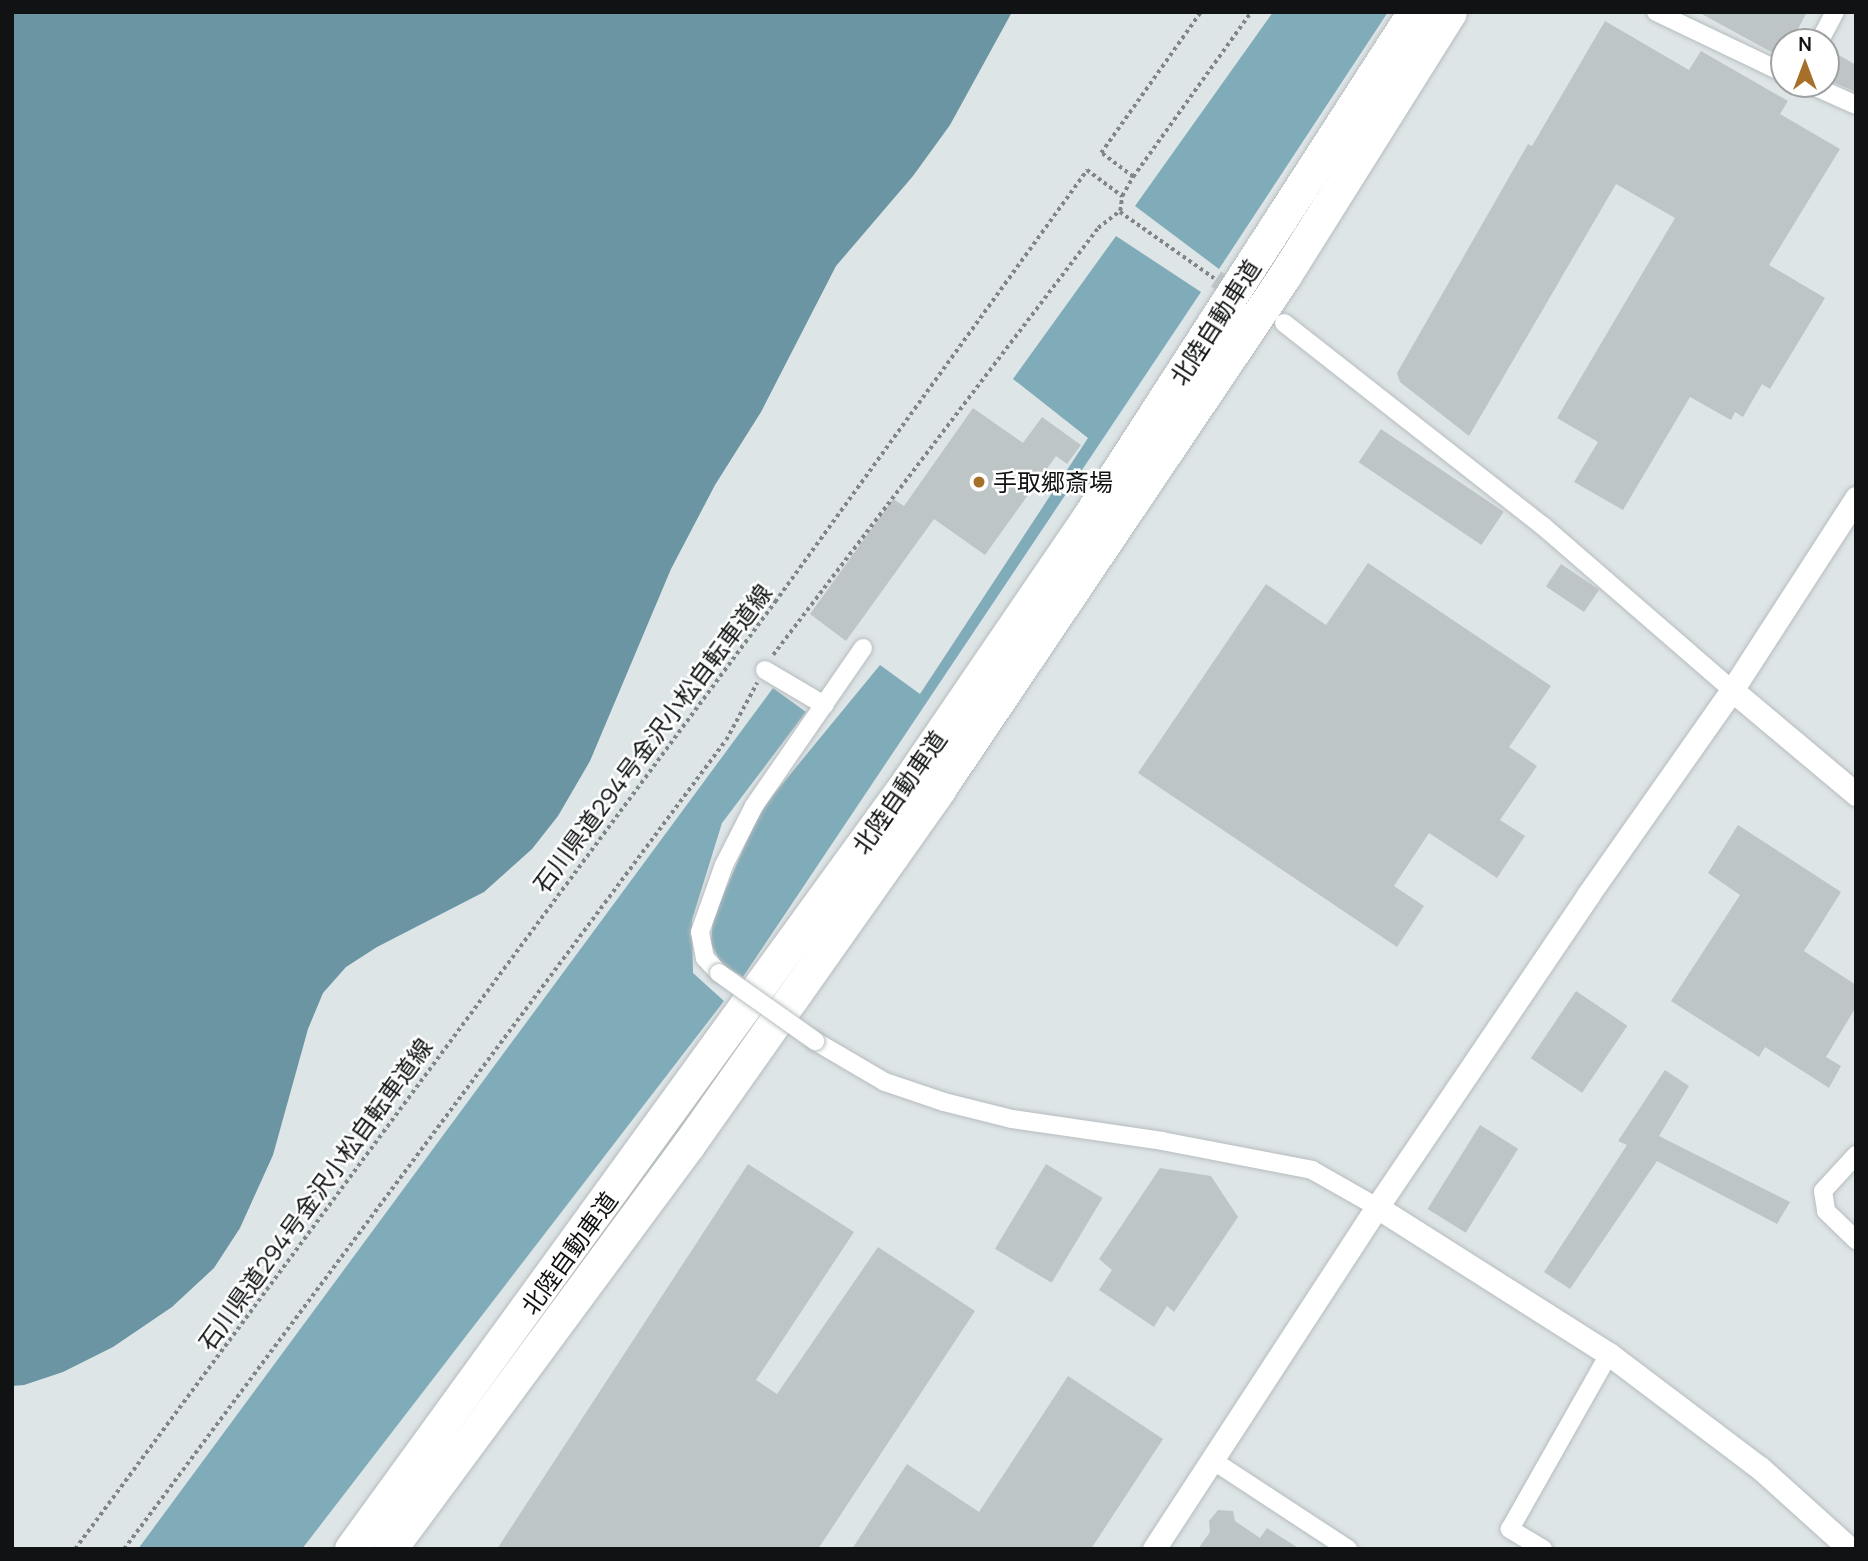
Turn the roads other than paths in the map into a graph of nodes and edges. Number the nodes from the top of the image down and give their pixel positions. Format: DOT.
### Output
graph roads {
  1 [pos="1414,12"];
  2 [pos="1450,12"];
  3 [pos="1656,12"];
  4 [pos="1835,12"];
  5 [pos="1826,28"];
  6 [pos="1770,66"];
  7 [pos="1840,98"];
  8 [pos="1856,105"];
  9 [pos="1284,323"];
  10 [pos="1856,498"];
  11 [pos="863,649"];
  12 [pos="765,670"];
  13 [pos="1732,690"];
  14 [pos="824,705"];
  15 [pos="1856,794"];
  16 [pos="1856,1155"];
  17 [pos="1377,1207"];
  18 [pos="1856,1240"];
  19 [pos="1609,1354"];
  20 [pos="1212,1460"];
  21 [pos="351,1549"];
  22 [pos="390,1549"];
  23 [pos="1154,1549"];
  24 [pos="1348,1549"];
  25 [pos="1542,1549"];
  26 [pos="1850,1549"];
  1 -- 21 [label="highway, 北陸自動車道"];
  2 -- 22 [label="highway, 北陸自動車道"];
  3 -- 6 [label="street"];
  4 -- 5 [label="street"];
  7 -- 8 [label="street"];
  9 -- 13 [label="street"];
  10 -- 13 [label="street"];
  11 -- 14 [label="street"];
  12 -- 14 [label="street"];
  13 -- 15 [label="street"];
  13 -- 17 [label="street"];
  14 -- 17 [label="street, bridge"];
  16 -- 18 [label="street"];
  17 -- 19 [label="street"];
  17 -- 20 [label="street"];
  19 -- 25 [label="street"];
  19 -- 26 [label="street"];
  20 -- 23 [label="street"];
  20 -- 24 [label="street"];
}
